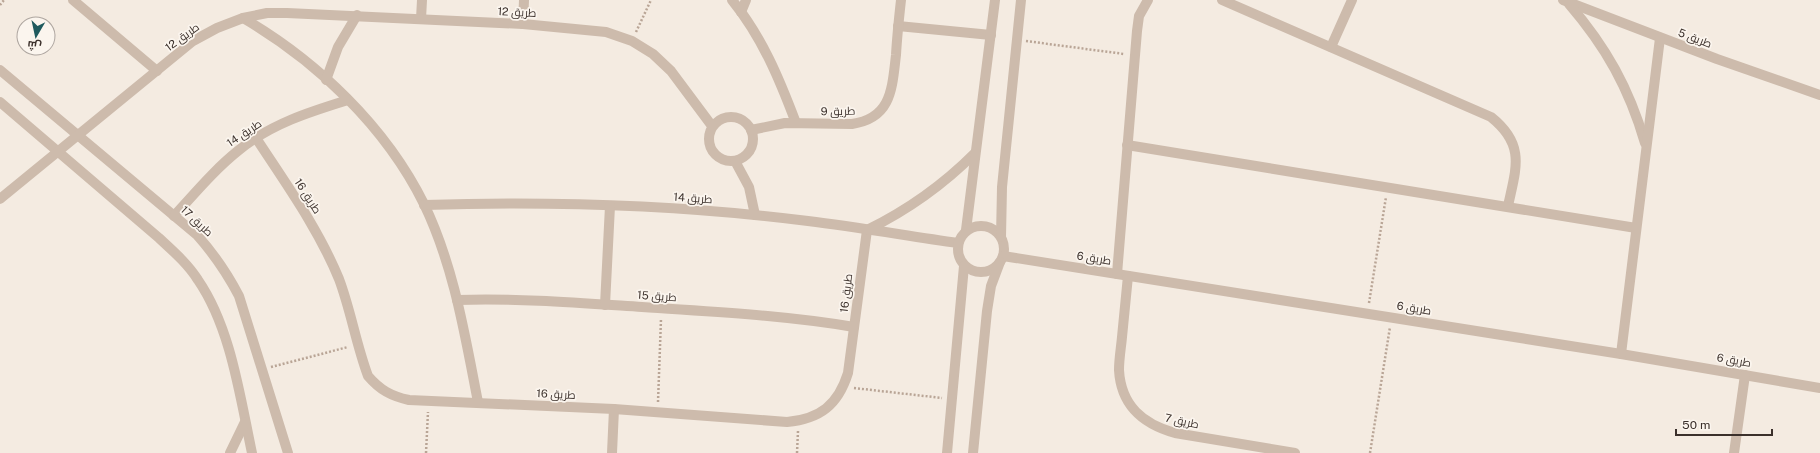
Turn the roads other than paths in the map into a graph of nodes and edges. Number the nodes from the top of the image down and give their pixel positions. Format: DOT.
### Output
graph roads {
  1 [pos="422,0"];
  2 [pos="524,0"];
  3 [pos="732,0"];
  4 [pos="746,0"];
  5 [pos="901,0"];
  6 [pos="995,0"];
  7 [pos="1021,0"];
  8 [pos="1148,0"];
  9 [pos="1222,0"];
  10 [pos="1352,0"];
  11 [pos="77,1"];
  12 [pos="1565,1"];
  13 [pos="741,12"];
  14 [pos="357,15"];
  15 [pos="243,18"];
  16 [pos="422,19"];
  17 [pos="523,24"];
  18 [pos="898,26"];
  19 [pos="991,35"];
  20 [pos="1660,38"];
  21 [pos="1331,47"];
  22 [pos="0,70"];
  23 [pos="157,71"];
  24 [pos="326,80"];
  25 [pos="1820,95"];
  26 [pos="348,100"];
  27 [pos="0,102"];
  28 [pos="796,122"];
  29 [pos="712,126"];
  30 [pos="751,130"];
  31 [pos="79,135"];
  32 [pos="256,138"];
  33 [pos="1127,145"];
  34 [pos="1646,147"];
  35 [pos="59,151"];
  36 [pos="975,153"];
  37 [pos="735,161"];
  38 [pos="0,199"];
  39 [pos="424,205"];
  40 [pos="610,206"];
  41 [pos="1508,206"];
  42 [pos="755,215"];
  43 [pos="174,216"];
  44 [pos="1636,228"];
  45 [pos="867,230"];
  46 [pos="966,230"];
  47 [pos="1002,237"];
  48 [pos="958,243"];
  49 [pos="1002,259"];
  50 [pos="964,266"];
  51 [pos="1116,274"];
  52 [pos="1128,276"];
  53 [pos="457,300"];
  54 [pos="605,305"];
  55 [pos="854,327"];
  56 [pos="1621,354"];
  57 [pos="1745,374"];
  58 [pos="1820,388"];
  59 [pos="478,402"];
  60 [pos="614,409"];
  61 [pos="245,422"];
  62 [pos="230,453"];
  63 [pos="252,453"];
  64 [pos="288,453"];
  65 [pos="612,453"];
  66 [pos="947,453"];
  67 [pos="973,453"];
  68 [pos="1295,453"];
  69 [pos="1734,453"];
  1 -- 16 [label="street"];
  2 -- 17 [label="street"];
  3 -- 13 [label="street"];
  4 -- 13 [label="street"];
  5 -- 18 [label="street, طريق 9"];
  6 -- 19 [label="street"];
  7 -- 47 [label="street"];
  8 -- 33 [label="street"];
  9 -- 21 [label="street"];
  10 -- 21 [label="street"];
  11 -- 23 [label="street"];
  12 -- 20 [label="street, طريق 5"];
  12 -- 34 [label="street"];
  13 -- 28 [label="street"];
  14 -- 15 [label="street, طريق 12"];
  14 -- 16 [label="street, طريق 12"];
  14 -- 24 [label="street"];
  15 -- 23 [label="street, طريق 12"];
  15 -- 24 [label="street"];
  16 -- 17 [label="street, طريق 12"];
  17 -- 29 [label="street, طريق 12"];
  18 -- 19 [label="street"];
  18 -- 28 [label="street, طريق 9"];
  19 -- 36 [label="street"];
  20 -- 25 [label="street, طريق 5"];
  20 -- 34 [label="street"];
  21 -- 41 [label="street"];
  22 -- 31 [label="street, طريق 17"];
  23 -- 31 [label="street, طريق 12"];
  24 -- 26 [label="street"];
  26 -- 32 [label="street, طريق 14"];
  26 -- 39 [label="street"];
  27 -- 35 [label="street"];
  28 -- 30 [label="street, طريق 9"];
  29 -- 30 [label="street"];
  29 -- 37 [label="street"];
  30 -- 37 [label="street"];
  31 -- 35 [label="street, طريق 12"];
  31 -- 43 [label="street, طريق 17"];
  32 -- 43 [label="street, طريق 14"];
  32 -- 59 [label="street, طريق 16"];
  33 -- 41 [label="street"];
  33 -- 51 [label="street"];
  34 -- 44 [label="street"];
  35 -- 38 [label="street, طريق 12"];
  35 -- 61 [label="street"];
  36 -- 45 [label="street"];
  36 -- 46 [label="street"];
  37 -- 42 [label="street"];
  39 -- 40 [label="street, طريق 14"];
  39 -- 53 [label="street"];
  40 -- 42 [label="street, طريق 14"];
  40 -- 54 [label="street"];
  41 -- 44 [label="street"];
  42 -- 45 [label="street, طريق 14"];
  43 -- 64 [label="street, طريق 17"];
  44 -- 56 [label="street"];
  45 -- 48 [label="street, طريق 14"];
  45 -- 55 [label="street, طريق 16"];
  46 -- 47 [label="street"];
  46 -- 48 [label="street"];
  47 -- 49 [label="street"];
  48 -- 50 [label="street"];
  49 -- 50 [label="street"];
  49 -- 51 [label="street, طريق 6"];
  49 -- 67 [label="street"];
  50 -- 66 [label="street"];
  51 -- 52 [label="street, طريق 6"];
  52 -- 56 [label="street, طريق 6"];
  52 -- 68 [label="street, طريق 7"];
  53 -- 54 [label="street, طريق 15"];
  53 -- 59 [label="street"];
  54 -- 55 [label="street, طريق 15"];
  55 -- 60 [label="street, طريق 16"];
  56 -- 57 [label="street, طريق 6"];
  57 -- 58 [label="street, طريق 6"];
  57 -- 69 [label="street"];
  59 -- 60 [label="street, طريق 16"];
  60 -- 65 [label="street"];
  61 -- 62 [label="street"];
  61 -- 63 [label="street"];
}
